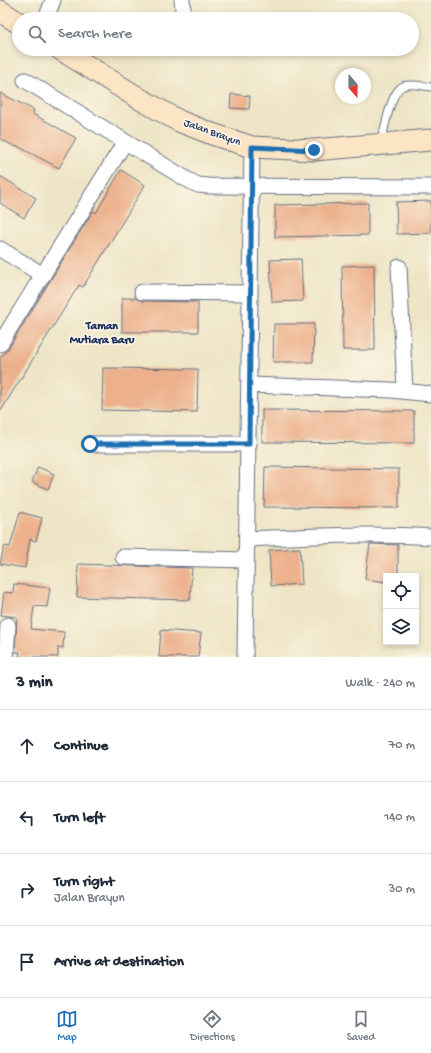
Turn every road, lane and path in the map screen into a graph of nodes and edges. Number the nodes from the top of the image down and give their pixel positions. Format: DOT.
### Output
graph roads {
  1 [pos="53,0"];
  2 [pos="0,11"];
  3 [pos="49,12"];
  4 [pos="12,19"];
  5 [pos="71,56"];
  6 [pos="26,80"];
  7 [pos="431,87"];
  8 [pos="431,140"];
  9 [pos="125,142"];
  10 [pos="381,144"];
  11 [pos="252,147"];
  12 [pos="251,186"];
  13 [pos="431,187"];
  14 [pos="0,249"];
  15 [pos="399,267"];
  16 [pos="42,275"];
  17 [pos="142,292"];
  18 [pos="250,293"];
  19 [pos="0,344"];
  20 [pos="249,384"];
  21 [pos="405,391"];
  22 [pos="431,394"];
  23 [pos="90,444"];
  24 [pos="249,444"];
  25 [pos="431,538"];
  26 [pos="248,539"];
  27 [pos="123,557"];
  28 [pos="246,560"];
  29 [pos="8,625"];
  30 [pos="6,657"];
  31 [pos="245,657"];
  1 -- 3 [label="street"];
  2 -- 4 [label="main road"];
  5 -- 11 [label="main road, Jalan Brayun"];
  6 -- 9 [label="street"];
  7 -- 10 [label="lane"];
  8 -- 10 [label="main road, Jalan Brayun"];
  9 -- 12 [label="street"];
  9 -- 16 [label="street"];
  10 -- 11 [label="main road, Jalan Brayun"];
  11 -- 12 [label="street"];
  12 -- 13 [label="street"];
  12 -- 18 [label="street"];
  14 -- 16 [label="street"];
  15 -- 21 [label="street"];
  16 -- 19 [label="street"];
  17 -- 18 [label="street"];
  18 -- 20 [label="street"];
  20 -- 21 [label="street"];
  20 -- 24 [label="street"];
  21 -- 22 [label="street"];
  23 -- 24 [label="street"];
  24 -- 26 [label="street"];
  25 -- 26 [label="street"];
  26 -- 28 [label="street"];
  27 -- 28 [label="street"];
  28 -- 31 [label="street"];
  29 -- 30 [label="street"];
}
